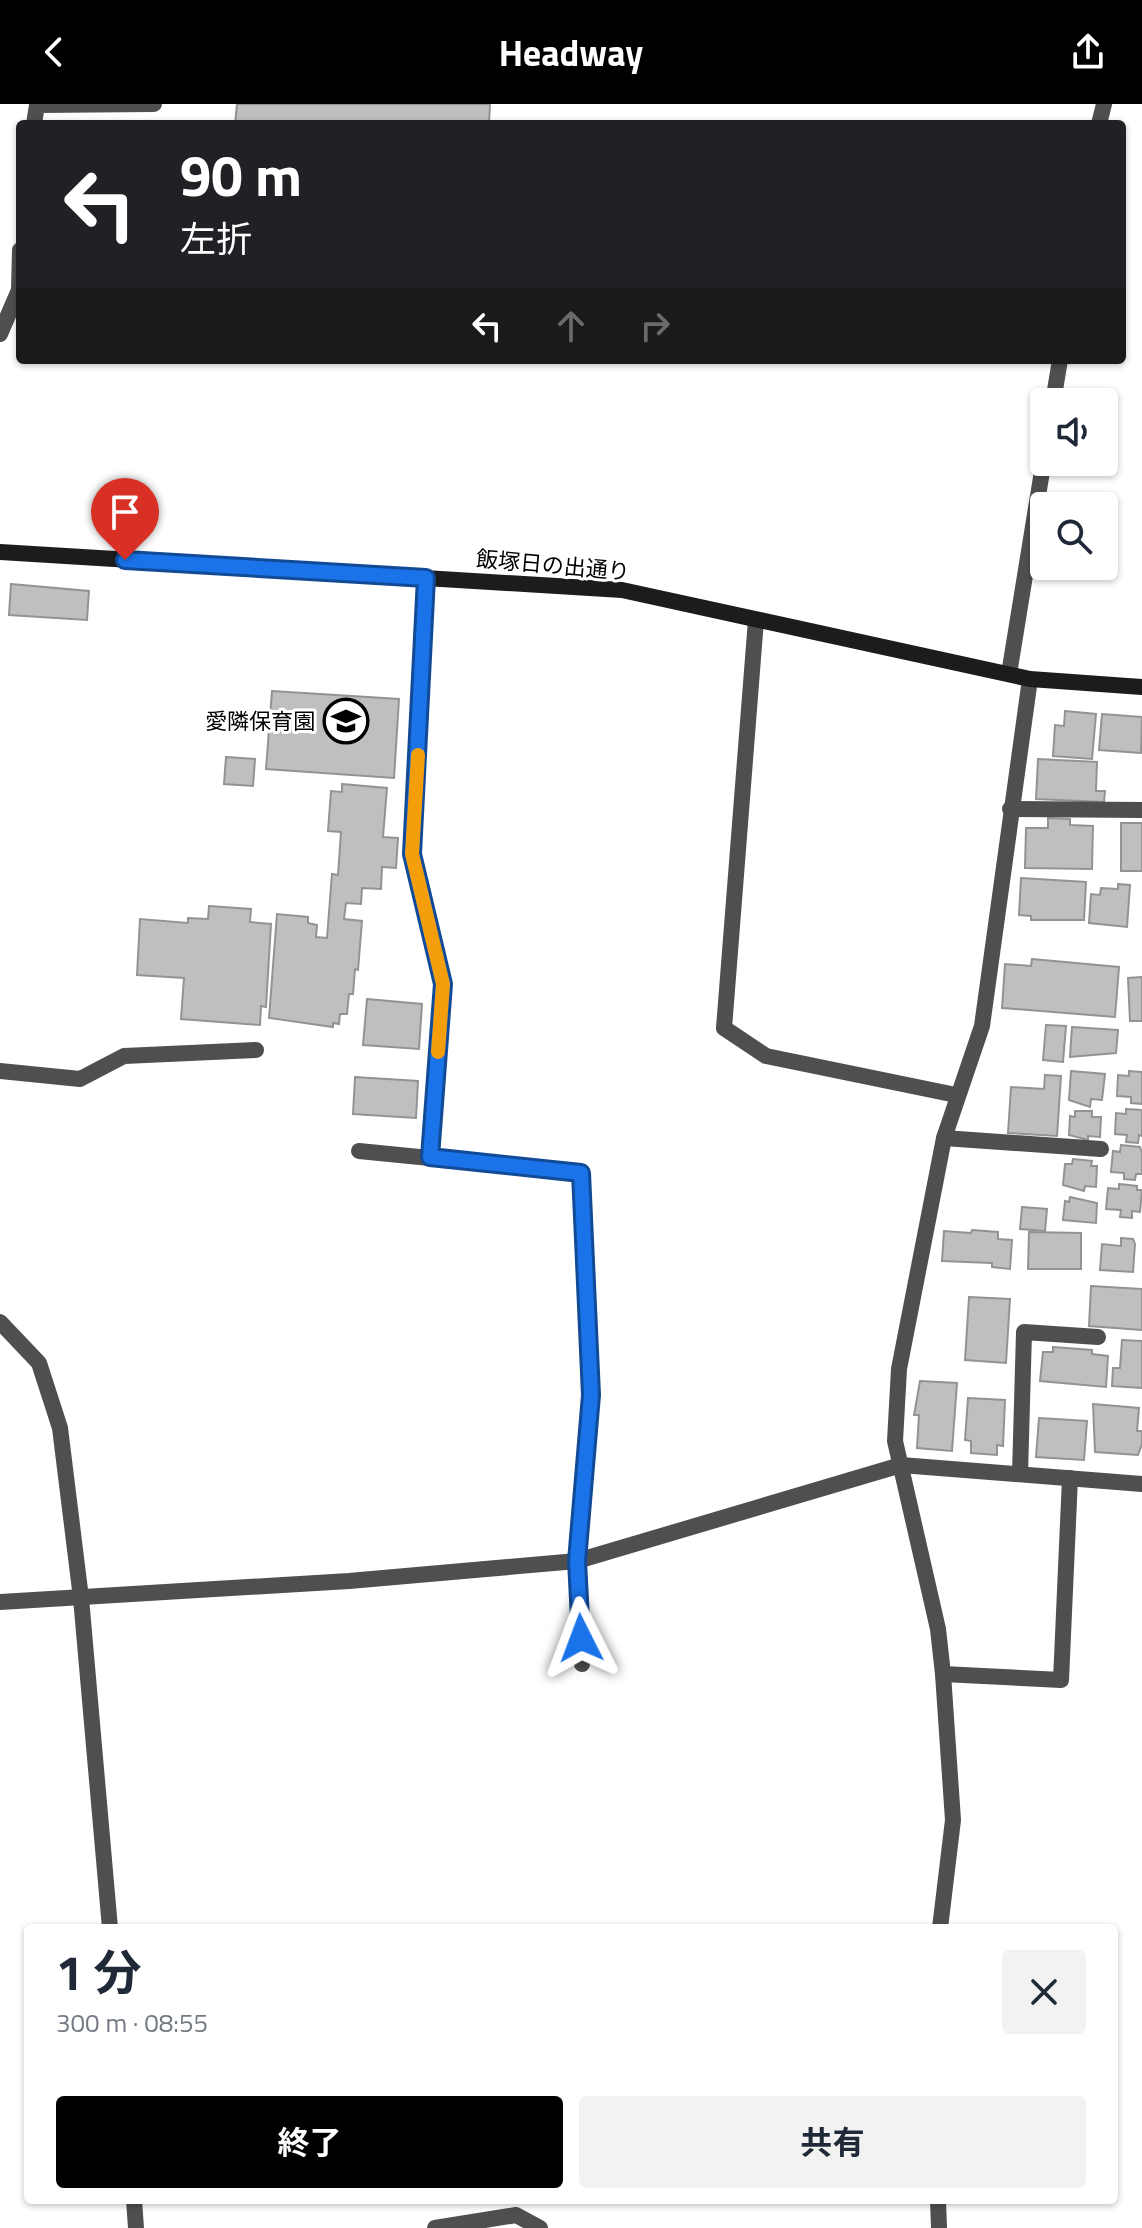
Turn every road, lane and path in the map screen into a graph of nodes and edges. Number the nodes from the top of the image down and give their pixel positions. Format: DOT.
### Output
graph roads {
  1 [pos="37,104"];
  2 [pos="154,104"];
  3 [pos="16,297"];
  4 [pos="0,334"];
  5 [pos="1059,364"];
  6 [pos="1055,388"];
  7 [pos="1041,476"];
  8 [pos="0,552"];
  9 [pos="426,578"];
  10 [pos="756,620"];
  11 [pos="1009,674"];
  12 [pos="1030,679"];
  13 [pos="1142,687"];
  14 [pos="1010,809"];
  15 [pos="1142,810"];
  16 [pos="256,1050"];
  17 [pos="0,1071"];
  18 [pos="956,1095"];
  19 [pos="944,1138"];
  20 [pos="1101,1149"];
  21 [pos="359,1151"];
  22 [pos="430,1157"];
  23 [pos="0,1322"];
  24 [pos="1098,1337"];
  25 [pos="901,1465"];
  26 [pos="1020,1474"];
  27 [pos="1070,1478"];
  28 [pos="1142,1484"];
  29 [pos="577,1561"];
  30 [pos="81,1598"];
  31 [pos="0,1602"];
  32 [pos="582,1664"];
  33 [pos="943,1674"];
  34 [pos="110,1924"];
  35 [pos="940,1924"];
  36 [pos="134,2204"];
  37 [pos="525,2204"];
  38 [pos="938,2204"];
  39 [pos="516,2215"];
  40 [pos="136,2228"];
  41 [pos="435,2228"];
  42 [pos="540,2228"];
  43 [pos="939,2228"];
  1 -- 2 [label="street"];
  3 -- 4 [label="street"];
  5 -- 6 [label="street"];
  7 -- 11 [label="street"];
  8 -- 9 [label="street, 飯塚日の出通り"];
  9 -- 10 [label="street, 飯塚日の出通り"];
  9 -- 22 [label="street"];
  10 -- 11 [label="street, 飯塚日の出通り"];
  10 -- 18 [label="street"];
  11 -- 12 [label="street, 飯塚日の出通り"];
  12 -- 13 [label="street, 飯塚日の出通り"];
  12 -- 14 [label="street"];
  14 -- 15 [label="street"];
  14 -- 18 [label="street"];
  16 -- 17 [label="street"];
  18 -- 19 [label="street"];
  19 -- 20 [label="street"];
  19 -- 25 [label="street"];
  21 -- 22 [label="street"];
  22 -- 29 [label="street"];
  23 -- 30 [label="street"];
  24 -- 26 [label="street"];
  25 -- 26 [label="street"];
  25 -- 29 [label="street"];
  25 -- 33 [label="street"];
  26 -- 27 [label="street"];
  27 -- 28 [label="street"];
  27 -- 33 [label="street"];
  29 -- 30 [label="street"];
  29 -- 32 [label="street"];
  30 -- 31 [label="street"];
  30 -- 34 [label="street"];
  33 -- 35 [label="street"];
  36 -- 40 [label="street"];
  37 -- 39 [label="street"];
  38 -- 43 [label="street"];
  39 -- 41 [label="street"];
  39 -- 42 [label="street"];
}
